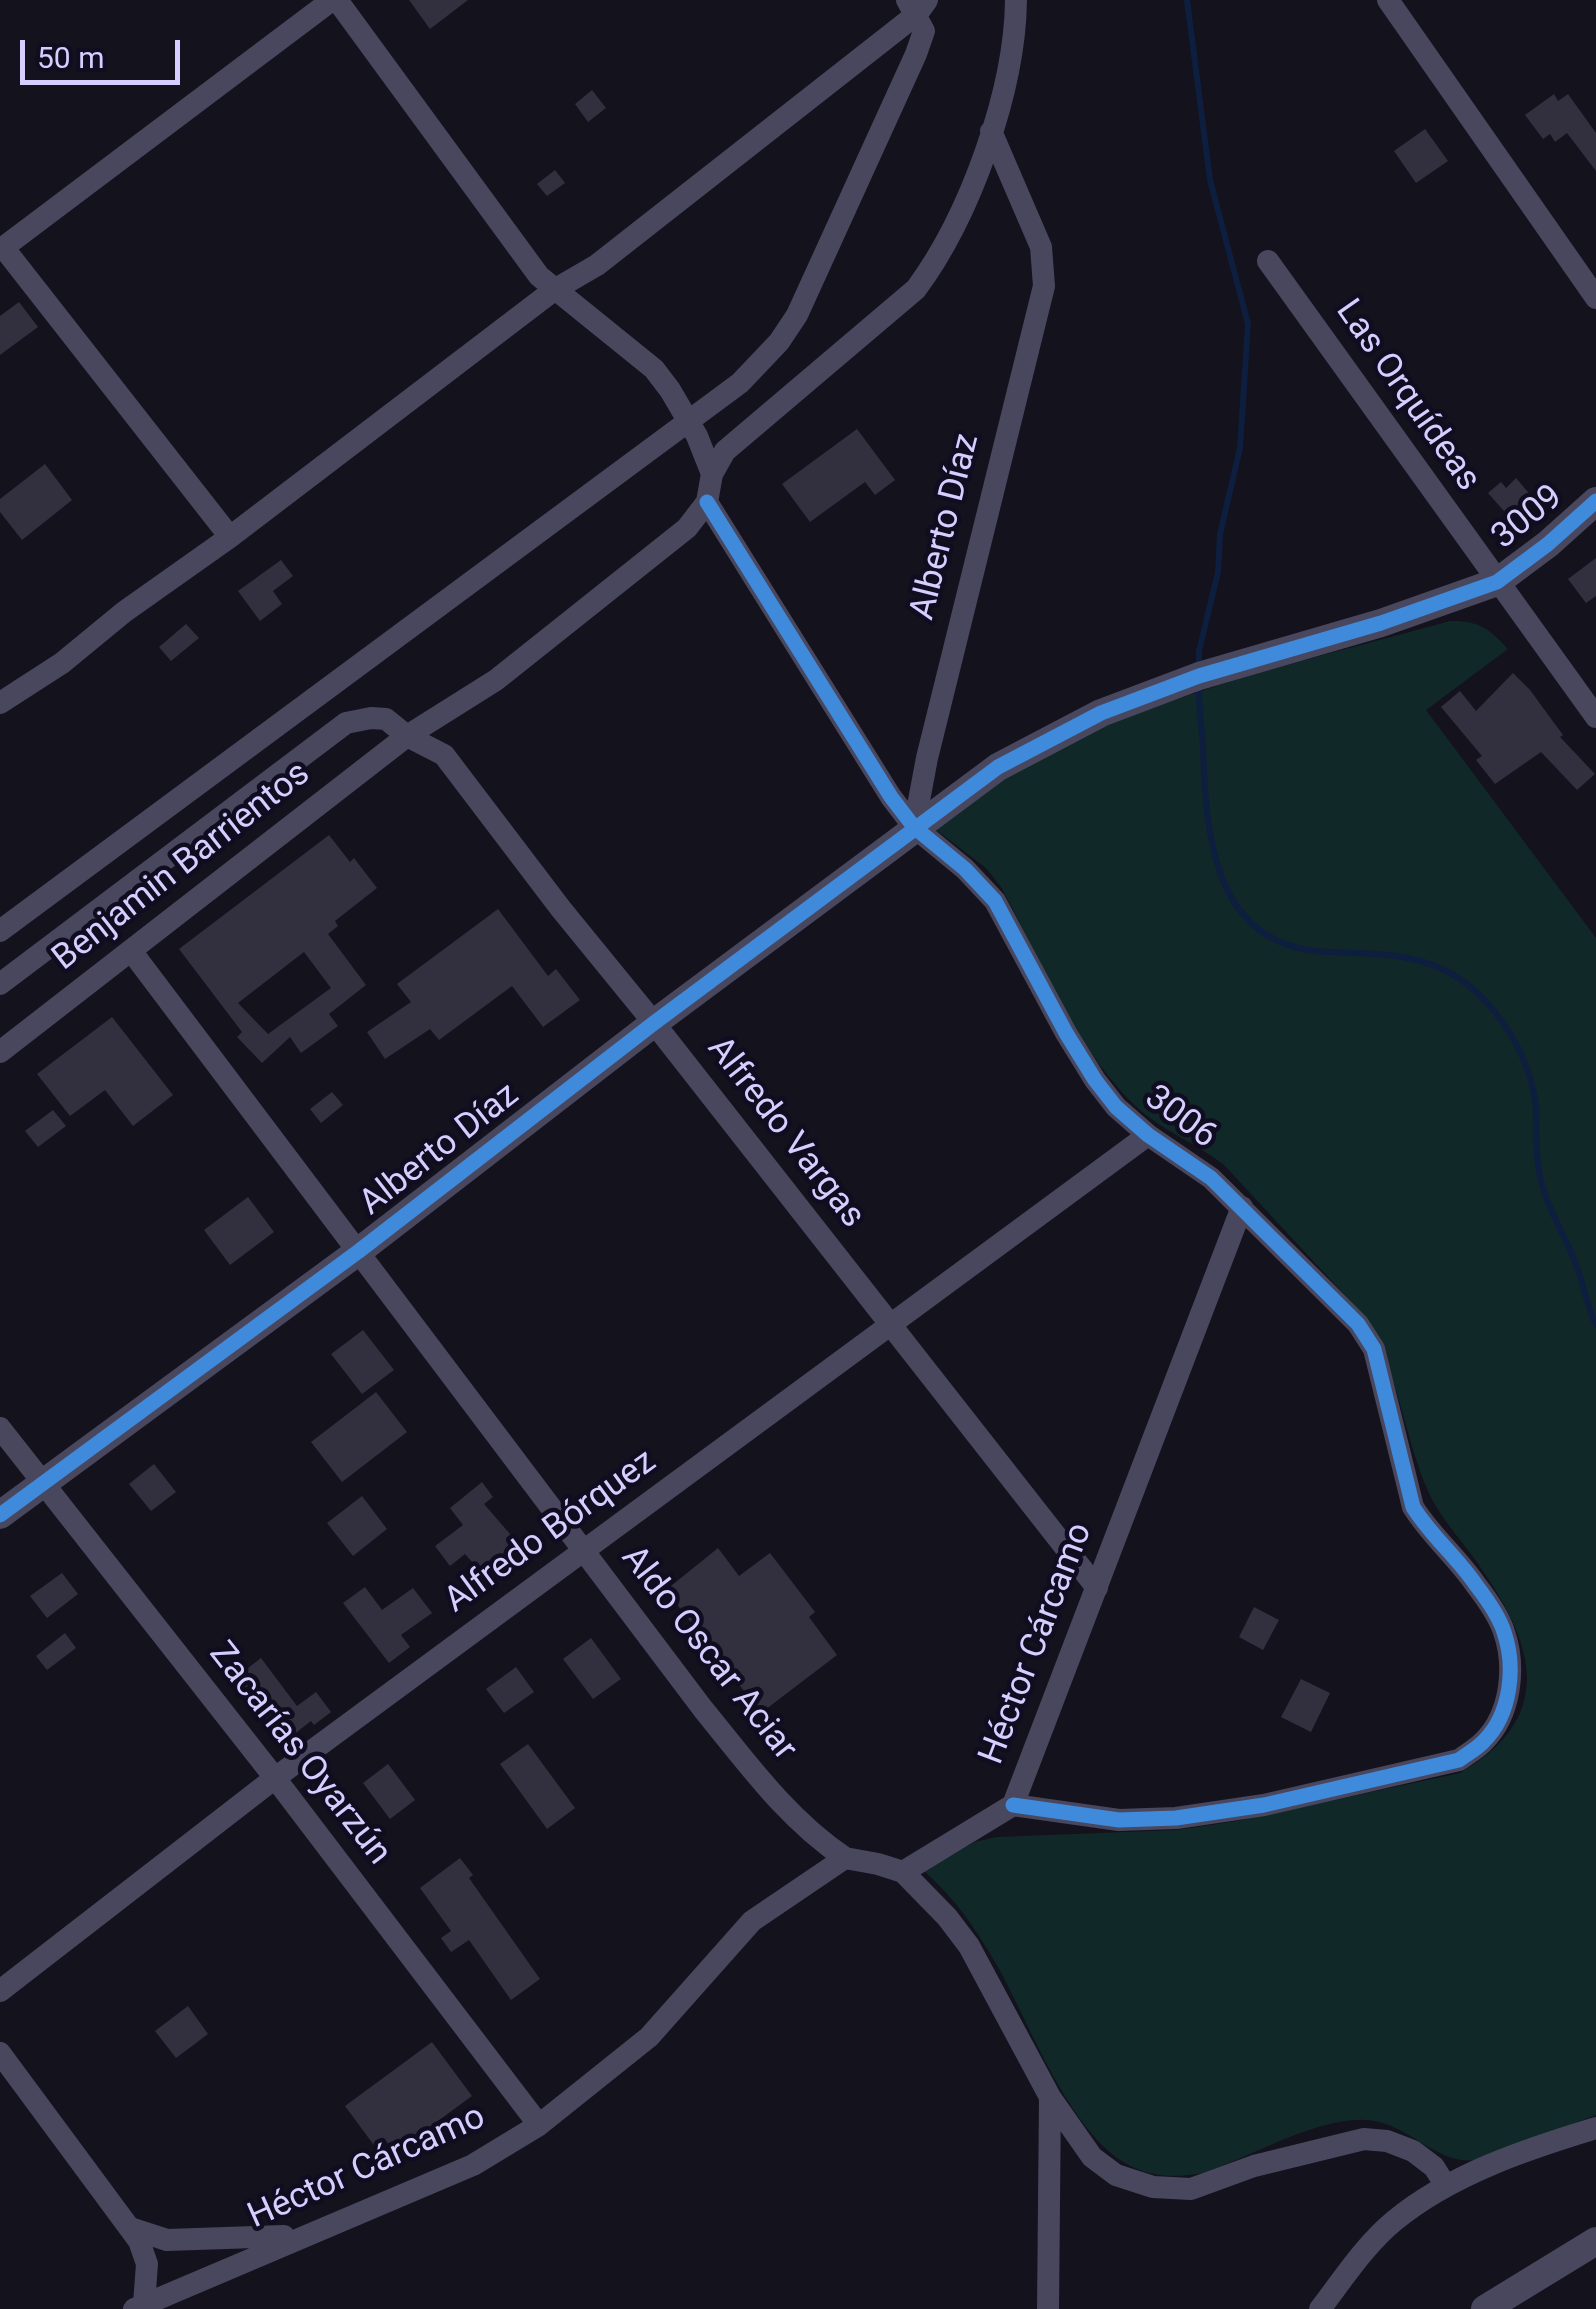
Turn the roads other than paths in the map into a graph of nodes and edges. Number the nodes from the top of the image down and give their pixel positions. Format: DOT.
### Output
graph roads {
  1 [pos="334,0"];
  2 [pos="1016,0"];
  3 [pos="1388,0"];
  4 [pos="917,4"];
  5 [pos="991,131"];
  6 [pos="2,248"];
  7 [pos="1268,261"];
  8 [pos="554,290"];
  9 [pos="1596,298"];
  10 [pos="689,421"];
  11 [pos="712,474"];
  12 [pos="1596,501"];
  13 [pos="707,502"];
  14 [pos="230,536"];
  15 [pos="1496,582"];
  16 [pos="0,703"];
  17 [pos="1596,717"];
  18 [pos="407,736"];
  19 [pos="914,827"];
  20 [pos="0,931"];
  21 [pos="132,952"];
  22 [pos="0,984"];
  23 [pos="654,1023"];
  24 [pos="0,1052"];
  25 [pos="1148,1135"];
  26 [pos="1242,1208"];
  27 [pos="359,1251"];
  28 [pos="890,1324"];
  29 [pos="0,1428"];
  30 [pos="42,1482"];
  31 [pos="0,1515"];
  32 [pos="584,1551"];
  33 [pos="1097,1588"];
  34 [pos="275,1778"];
  35 [pos="1012,1804"];
  36 [pos="844,1858"];
  37 [pos="903,1872"];
  38 [pos="0,1991"];
  39 [pos="0,2053"];
  40 [pos="1050,2096"];
  41 [pos="539,2124"];
  42 [pos="1596,2128"];
  43 [pos="1446,2186"];
  44 [pos="130,2228"];
  45 [pos="305,2235"];
  46 [pos="1596,2240"];
  47 [pos="139,2307"];
  48 [pos="1048,2309"];
  49 [pos="1320,2309"];
  50 [pos="1485,2309"];
  1 -- 6 [label="street"];
  1 -- 8 [label="street"];
  2 -- 5 [label="street"];
  3 -- 9 [label="street"];
  4 -- 8 [label="street"];
  4 -- 10 [label="street"];
  5 -- 11 [label="street"];
  5 -- 19 [label="street, Alberto Díaz"];
  6 -- 14 [label="street"];
  7 -- 15 [label="street, Las Orquídeas"];
  8 -- 10 [label="street"];
  8 -- 14 [label="street"];
  10 -- 11 [label="street"];
  10 -- 20 [label="street"];
  11 -- 13 [label="street"];
  12 -- 15 [label="street, 3009"];
  13 -- 18 [label="street, Benjamin Barrientos"];
  13 -- 19 [label="street, 3006"];
  14 -- 16 [label="street"];
  15 -- 17 [label="street, Las Orquídeas"];
  15 -- 19 [label="street, 3009"];
  18 -- 21 [label="street, Benjamin Barrientos"];
  18 -- 22 [label="street, Benjamin Barrientos"];
  18 -- 23 [label="street, Alfredo Vargas"];
  19 -- 23 [label="street, Alberto Díaz"];
  19 -- 25 [label="street, 3006"];
  21 -- 24 [label="street, Benjamin Barrientos"];
  21 -- 27 [label="street, Aldo Oscar Aciar"];
  23 -- 27 [label="street, Alberto Díaz"];
  23 -- 28 [label="street, Alfredo Vargas"];
  25 -- 26 [label="street, 3006"];
  25 -- 28 [label="street, Alfredo Bórquez"];
  26 -- 33 [label="street, Héctor Cárcamo"];
  26 -- 35 [label="street, 3006"];
  27 -- 30 [label="street, Alberto Díaz"];
  27 -- 32 [label="street, Aldo Oscar Aciar"];
  28 -- 32 [label="street, Alfredo Bórquez"];
  28 -- 33 [label="street, Alfredo Vargas"];
  29 -- 30 [label="street, Zacarías Oyarzún"];
  30 -- 31 [label="street, Alberto Díaz"];
  30 -- 34 [label="street, Zacarías Oyarzún"];
  32 -- 34 [label="street, Alfredo Bórquez"];
  32 -- 36 [label="street, Aldo Oscar Aciar"];
  33 -- 35 [label="street, Héctor Cárcamo"];
  34 -- 38 [label="street, Alfredo Bórquez"];
  34 -- 41 [label="street, Zacarías Oyarzún"];
  35 -- 37 [label="street, Héctor Cárcamo"];
  36 -- 37 [label="street"];
  36 -- 41 [label="street, Héctor Cárcamo"];
  37 -- 40 [label="street"];
  39 -- 44 [label="street"];
  40 -- 43 [label="street"];
  40 -- 48 [label="street"];
  41 -- 45 [label="street, Héctor Cárcamo"];
  42 -- 43 [label="street"];
  43 -- 49 [label="street"];
  44 -- 45 [label="street"];
  44 -- 47 [label="street"];
  45 -- 47 [label="street, Héctor Cárcamo"];
  46 -- 50 [label="street"];
}
